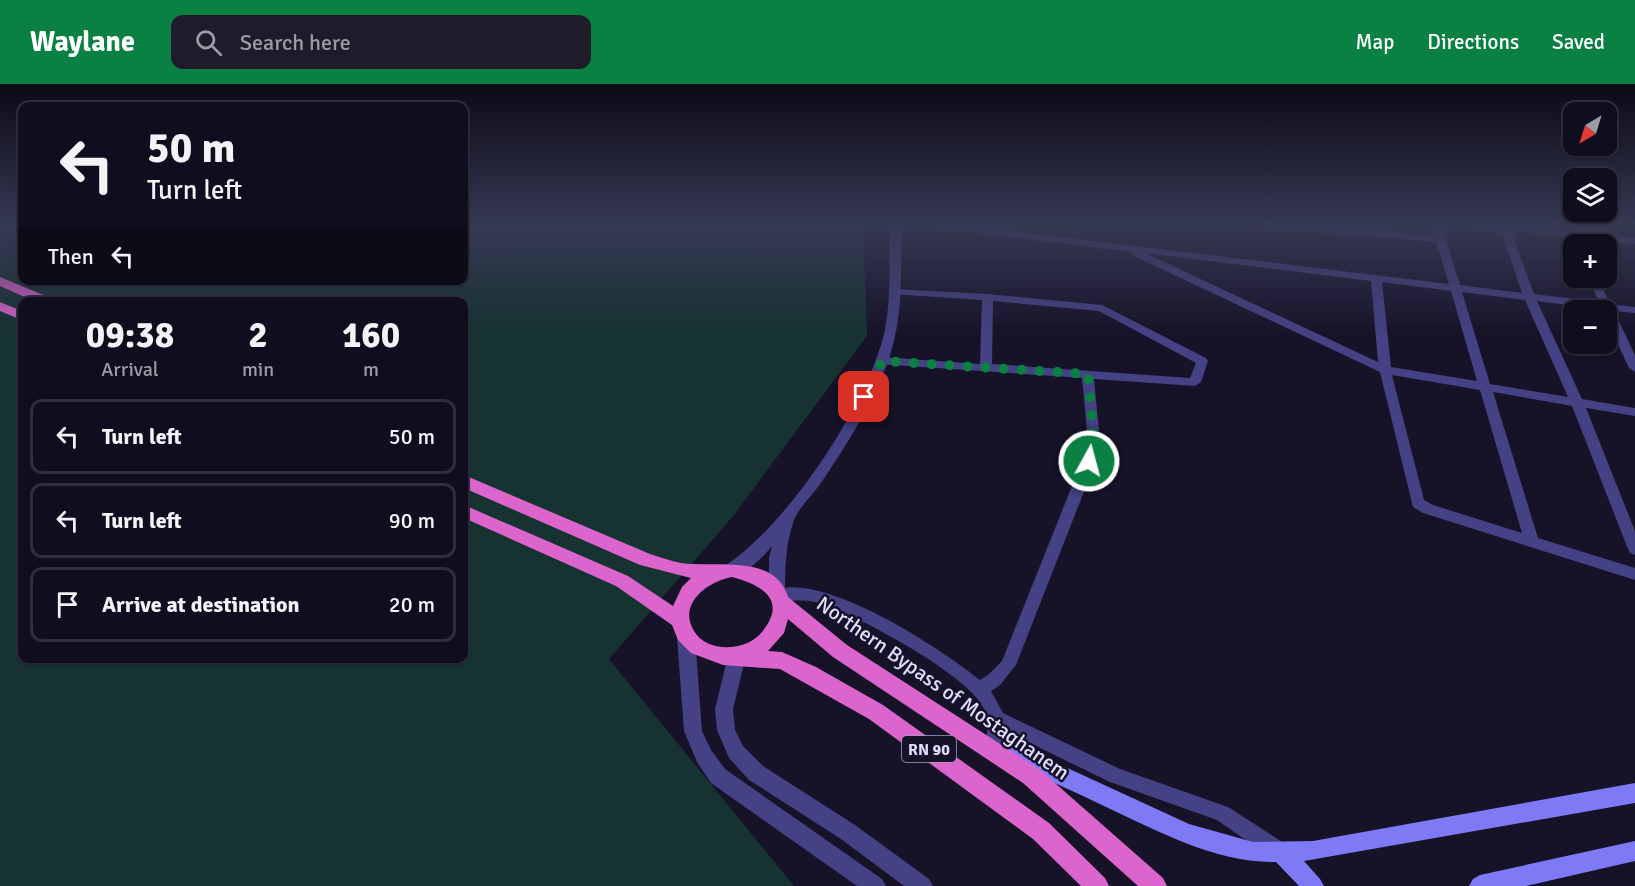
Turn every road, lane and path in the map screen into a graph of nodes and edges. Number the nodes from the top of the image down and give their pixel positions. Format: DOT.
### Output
graph roads {
  1 [pos="895,261"];
  2 [pos="1155,261"];
  3 [pos="1238,261"];
  4 [pos="1447,261"];
  5 [pos="1517,261"];
  6 [pos="1376,278"];
  7 [pos="0,281"];
  8 [pos="1455,287"];
  9 [pos="895,292"];
  10 [pos="1529,296"];
  11 [pos="37,297"];
  12 [pos="988,297"];
  13 [pos="1563,300"];
  14 [pos="0,306"];
  15 [pos="1617,308"];
  16 [pos="1635,310"];
  17 [pos="18,314"];
  18 [pos="1617,331"];
  19 [pos="882,361"];
  20 [pos="986,366"];
  21 [pos="1635,368"];
  22 [pos="1385,370"];
  23 [pos="1088,374"];
  24 [pos="1484,387"];
  25 [pos="1577,402"];
  26 [pos="1635,412"];
  27 [pos="468,483"];
  28 [pos="468,513"];
  29 [pos="788,515"];
  30 [pos="1531,539"];
  31 [pos="1635,549"];
  32 [pos="725,571"];
  33 [pos="1635,574"];
  34 [pos="779,596"];
  35 [pos="683,628"];
  36 [pos="737,656"];
  37 [pos="979,689"];
  38 [pos="996,718"];
  39 [pos="996,751"];
  40 [pos="1635,793"];
  41 [pos="1635,851"];
  42 [pos="1282,854"];
  43 [pos="875,886"];
  44 [pos="922,886"];
  45 [pos="1096,886"];
  46 [pos="1155,886"];
  47 [pos="1313,886"];
  48 [pos="1480,886"];
  1 -- 9 [label="street"];
  2 -- 22 [label="street"];
  3 -- 6 [label="street"];
  4 -- 8 [label="street"];
  5 -- 10 [label="street"];
  6 -- 8 [label="street"];
  6 -- 22 [label="street"];
  7 -- 11 [label="highway"];
  8 -- 10 [label="street"];
  8 -- 24 [label="street"];
  9 -- 12 [label="street"];
  9 -- 19 [label="street"];
  10 -- 13 [label="street"];
  10 -- 25 [label="street"];
  12 -- 20 [label="street"];
  12 -- 23 [label="street"];
  14 -- 17 [label="highway"];
  15 -- 16 [label="street"];
  18 -- 21 [label="street"];
  19 -- 20 [label="street"];
  19 -- 29 [label="street"];
  20 -- 23 [label="street"];
  22 -- 24 [label="street"];
  22 -- 30 [label="street"];
  23 -- 37 [label="street"];
  24 -- 25 [label="street"];
  24 -- 30 [label="street"];
  25 -- 26 [label="street"];
  25 -- 31 [label="street"];
  27 -- 32 [label="highway"];
  28 -- 35 [label="highway"];
  29 -- 32 [label="street"];
  29 -- 34 [label="street"];
  30 -- 33 [label="street"];
  32 -- 34 [label="highway"];
  32 -- 35 [label="highway"];
  34 -- 36 [label="highway"];
  34 -- 37 [label="street"];
  34 -- 39 [label="highway, Northern Bypass of Mostaghanem / RN 90"];
  35 -- 36 [label="highway"];
  35 -- 43 [label="street"];
  36 -- 44 [label="street"];
  36 -- 45 [label="highway, RN 90"];
  37 -- 38 [label="street"];
  38 -- 39 [label="street"];
  38 -- 42 [label="street"];
  39 -- 42 [label="main road"];
  39 -- 46 [label="highway, Northern Bypass of Mostaghanem / RN 90"];
  40 -- 42 [label="main road"];
  41 -- 48 [label="main road"];
  42 -- 47 [label="main road"];
}
